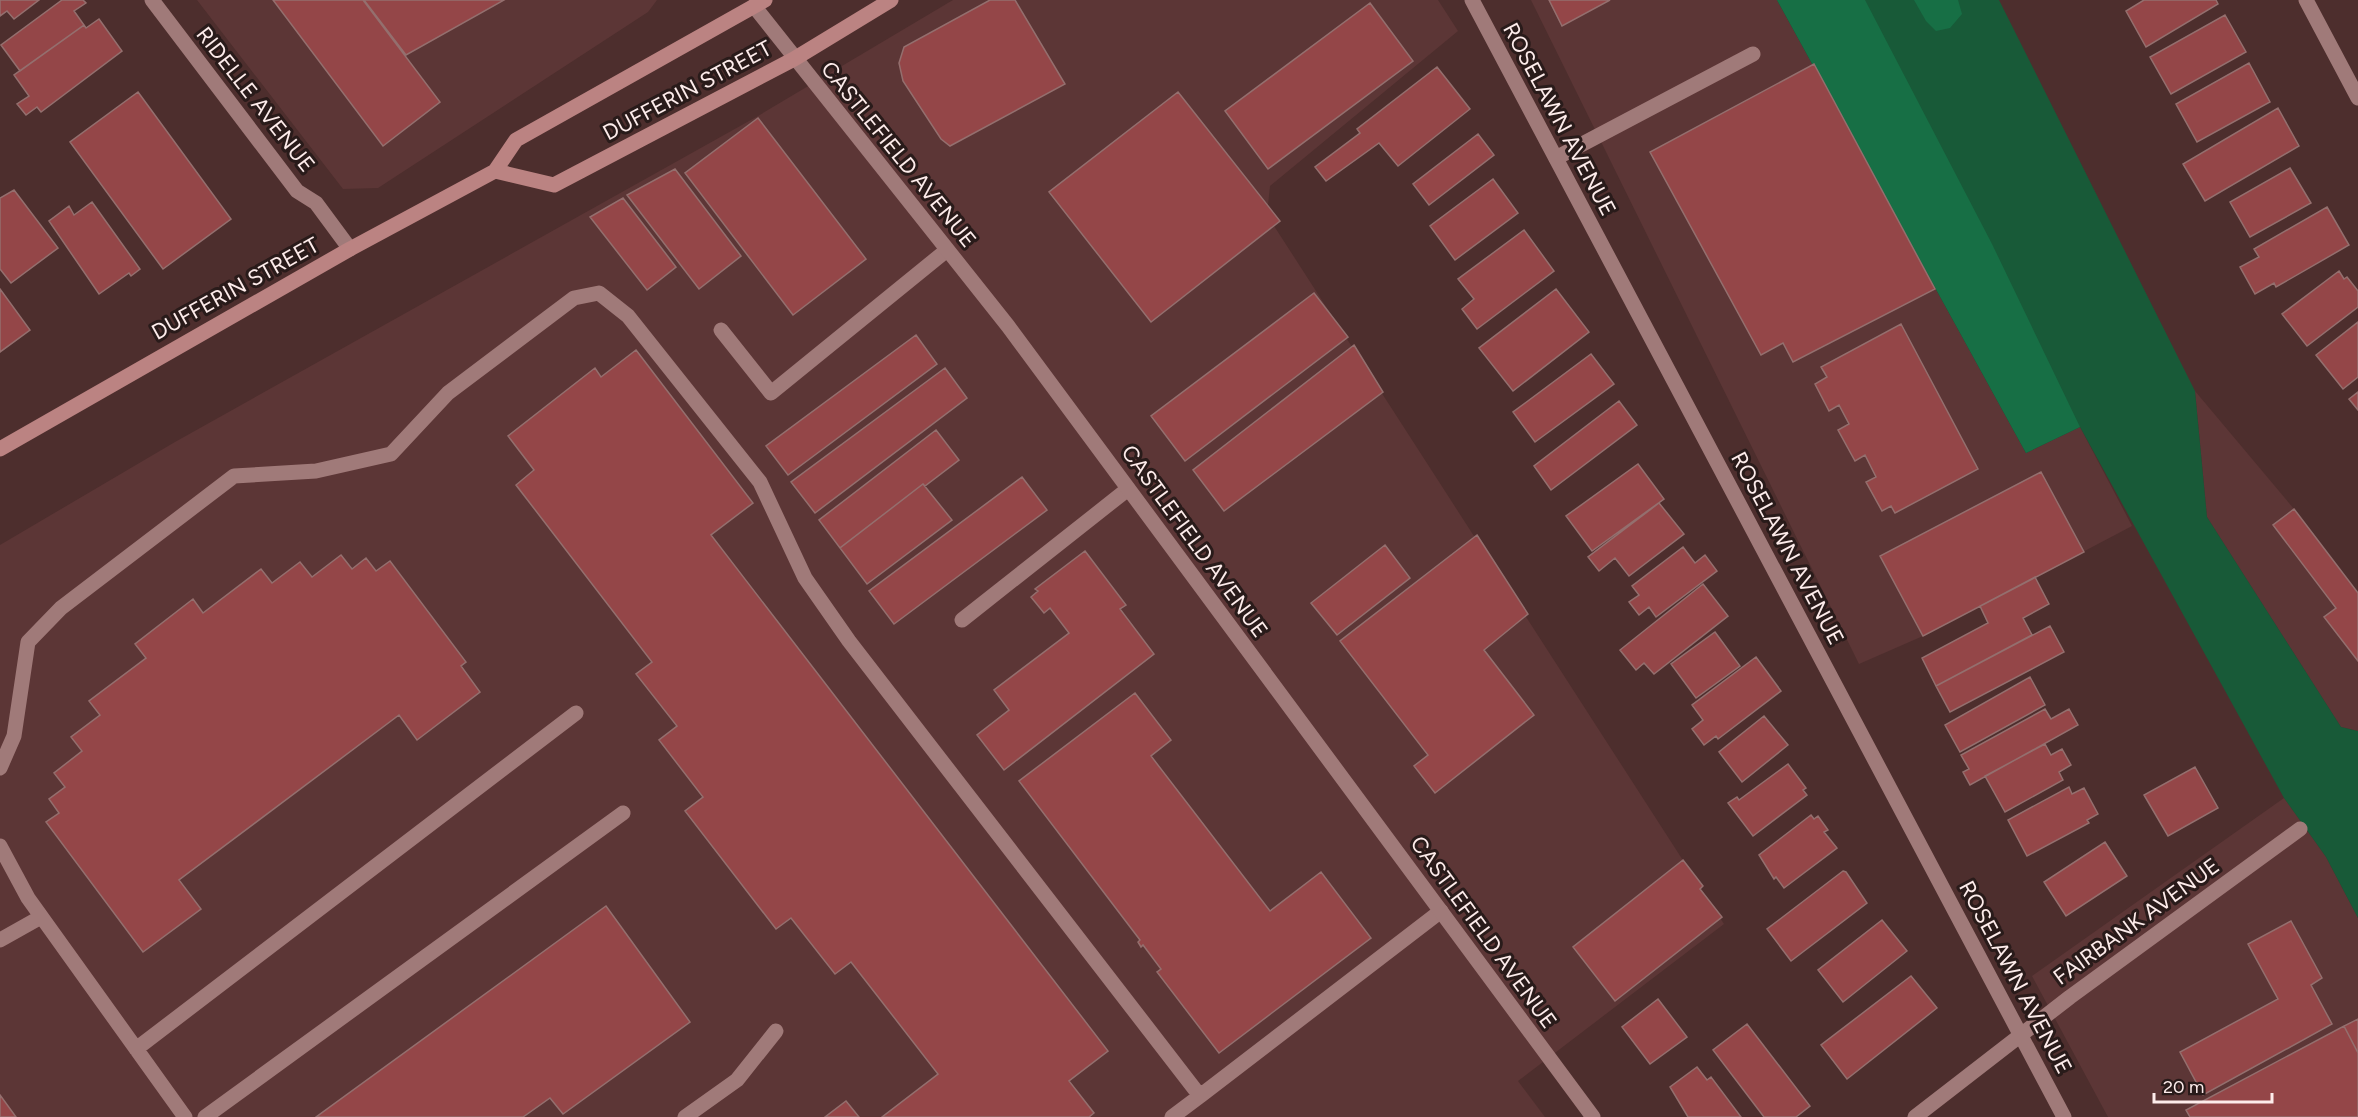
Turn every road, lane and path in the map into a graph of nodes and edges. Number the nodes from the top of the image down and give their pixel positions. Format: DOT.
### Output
graph roads {
  1 [pos="152,0"];
  2 [pos="891,0"];
  3 [pos="1472,0"];
  4 [pos="2306,0"];
  5 [pos="756,2"];
  6 [pos="1753,54"];
  7 [pos="794,59"];
  8 [pos="2358,98"];
  9 [pos="1556,158"];
  10 [pos="495,171"];
  11 [pos="350,249"];
  12 [pos="946,250"];
  13 [pos="721,330"];
  14 [pos="0,449"];
  15 [pos="1128,489"];
  16 [pos="962,620"];
  17 [pos="576,713"];
  18 [pos="0,768"];
  19 [pos="622,813"];
  20 [pos="2300,830"];
  21 [pos="0,846"];
  22 [pos="1441,911"];
  23 [pos="41,917"];
  24 [pos="0,940"];
  25 [pos="776,1031"];
  26 [pos="2022,1035"];
  27 [pos="136,1049"];
  28 [pos="1200,1096"];
  29 [pos="185,1117"];
  30 [pos="205,1117"];
  31 [pos="685,1117"];
  32 [pos="1172,1117"];
  33 [pos="1593,1117"];
  34 [pos="1915,1117"];
  35 [pos="2064,1117"];
  1 -- 11 [label="street, RIDELLE AVENUE"];
  2 -- 7 [label="main road, DUFFERIN STREET"];
  3 -- 9 [label="street, ROSELAWN AVENUE"];
  4 -- 8 [label="street"];
  5 -- 7 [label="street, CASTLEFIELD AVENUE"];
  5 -- 10 [label="main road, DUFFERIN STREET"];
  6 -- 9 [label="street"];
  7 -- 10 [label="main road, DUFFERIN STREET"];
  7 -- 12 [label="street, CASTLEFIELD AVENUE"];
  9 -- 26 [label="street, ROSELAWN AVENUE"];
  10 -- 11 [label="main road, DUFFERIN STREET"];
  11 -- 14 [label="main road, DUFFERIN STREET"];
  12 -- 13 [label="street"];
  12 -- 15 [label="street, CASTLEFIELD AVENUE"];
  15 -- 16 [label="street"];
  15 -- 22 [label="street, CASTLEFIELD AVENUE"];
  17 -- 27 [label="street"];
  18 -- 28 [label="street"];
  19 -- 30 [label="street"];
  20 -- 26 [label="street, FAIRBANK AVENUE"];
  21 -- 23 [label="street"];
  22 -- 28 [label="street"];
  22 -- 33 [label="street, CASTLEFIELD AVENUE"];
  23 -- 24 [label="street"];
  23 -- 27 [label="street"];
  25 -- 31 [label="street"];
  26 -- 34 [label="street, FAIRBANK AVENUE"];
  26 -- 35 [label="street, ROSELAWN AVENUE"];
  27 -- 29 [label="street"];
  28 -- 32 [label="street"];
}
